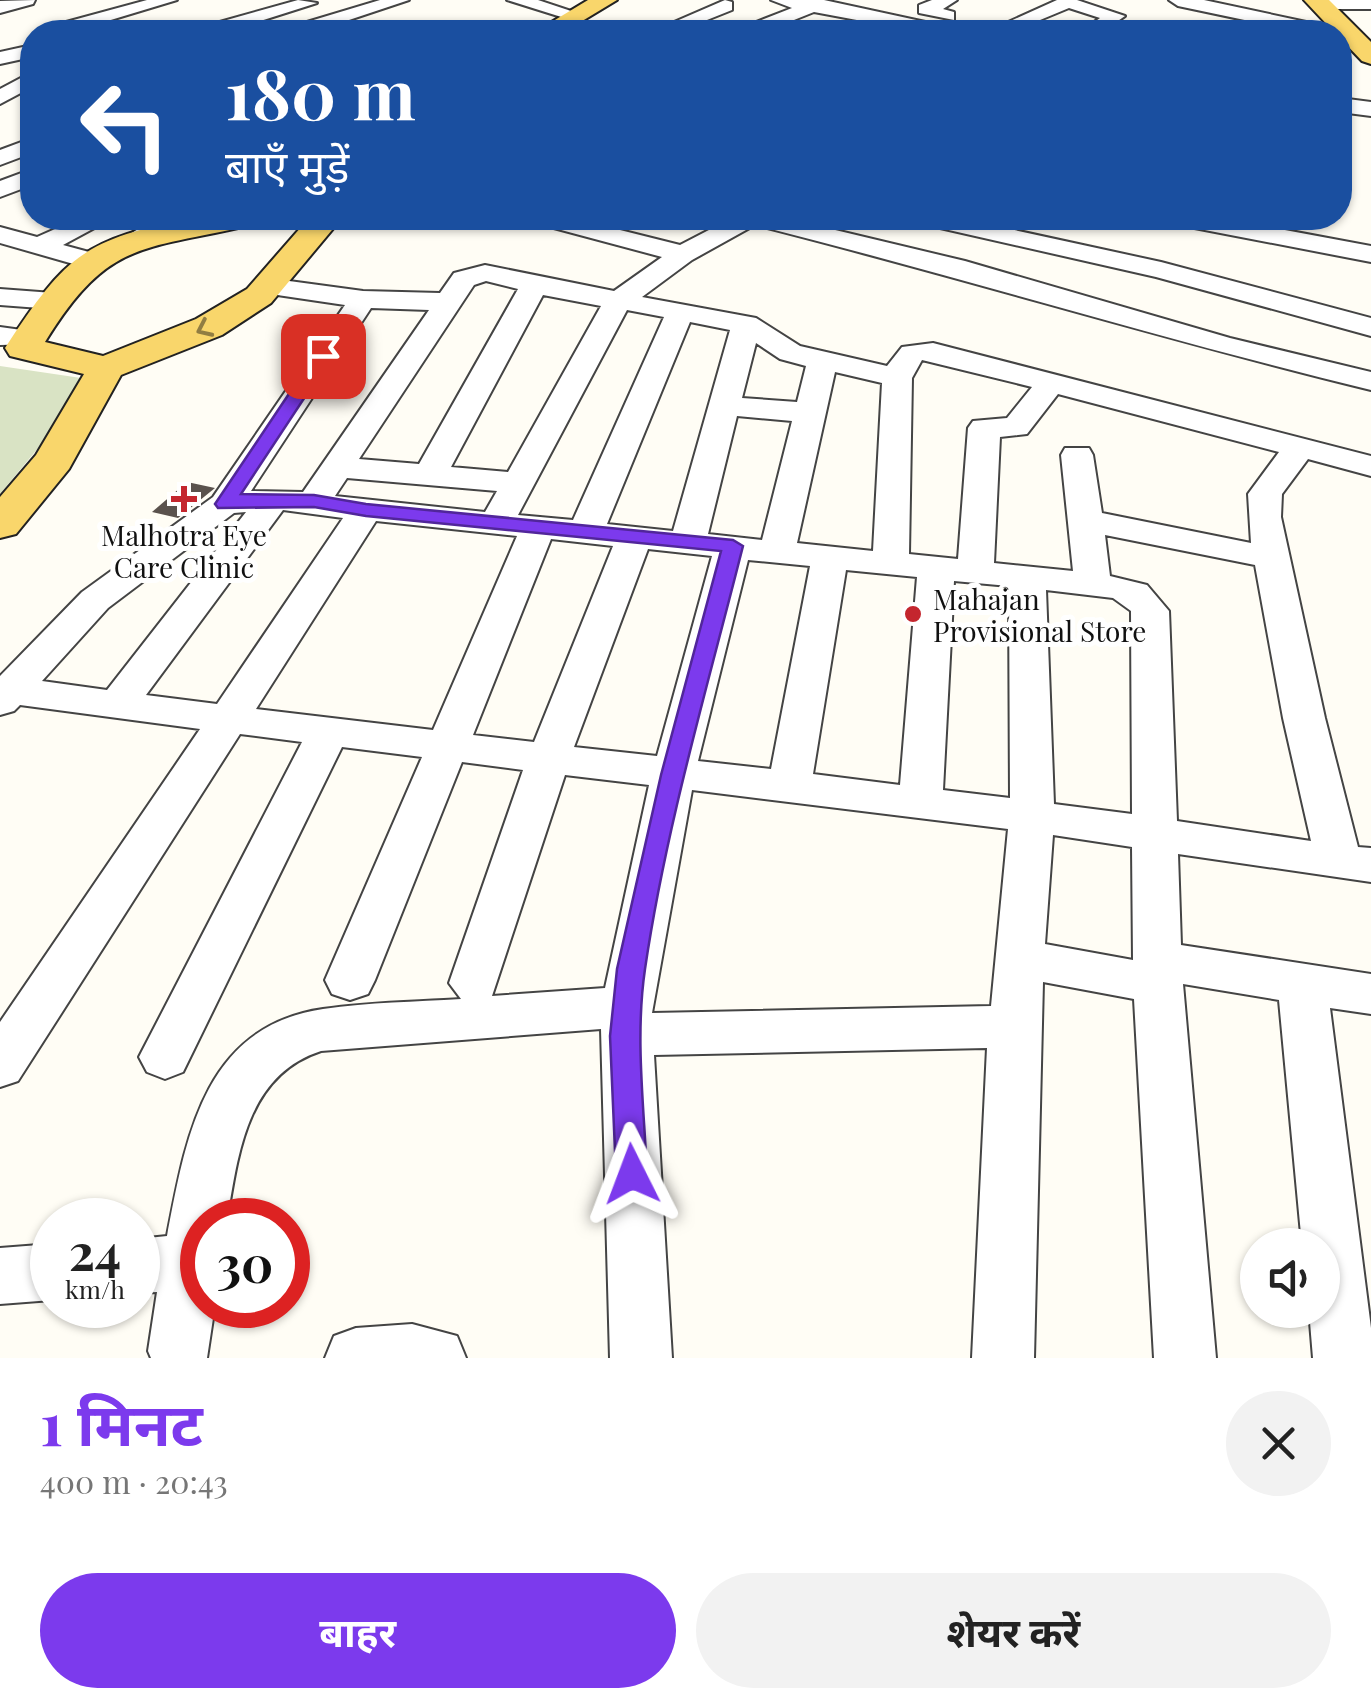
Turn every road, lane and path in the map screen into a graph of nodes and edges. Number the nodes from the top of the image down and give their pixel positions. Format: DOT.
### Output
graph roads {
  1 [pos="26,0"];
  2 [pos="168,0"];
  3 [pos="400,0"];
  4 [pos="516,0"];
  5 [pos="780,0"];
  6 [pos="878,0"];
  7 [pos="948,0"];
  8 [pos="1178,0"];
  9 [pos="1317,2"];
  10 [pos="308,3"];
  11 [pos="820,3"];
  12 [pos="1070,3"];
  13 [pos="592,4"];
  14 [pos="1371,4"];
  15 [pos="725,6"];
  16 [pos="0,7"];
  17 [pos="1208,7"];
  18 [pos="1028,18"];
  19 [pos="95,20"];
  20 [pos="248,20"];
  21 [pos="353,20"];
  22 [pos="566,20"];
  23 [pos="690,20"];
  24 [pos="778,20"];
  25 [pos="905,20"];
  26 [pos="915,20"];
  27 [pos="924,20"];
  28 [pos="1023,20"];
  29 [pos="1036,20"];
  30 [pos="1105,20"];
  31 [pos="1191,20"];
  32 [pos="1255,20"];
  33 [pos="1335,20"];
  34 [pos="20,87"];
  35 [pos="4,108"];
  36 [pos="5,225"];
  37 [pos="74,230"];
  38 [pos="151,230"];
  39 [pos="177,230"];
  40 [pos="316,230"];
  41 [pos="594,230"];
  42 [pos="613,230"];
  43 [pos="730,230"];
  44 [pos="802,230"];
  45 [pos="981,230"];
  46 [pos="1280,230"];
  47 [pos="605,233"];
  48 [pos="135,238"];
  49 [pos="40,246"];
  50 [pos="683,254"];
  51 [pos="1371,254"];
  52 [pos="91,261"];
  53 [pos="534,285"];
  54 [pos="267,286"];
  55 [pos="0,297"];
  56 [pos="363,299"];
  57 [pos="53,301"];
  58 [pos="446,302"];
  59 [pos="617,302"];
  60 [pos="680,313"];
  61 [pos="746,324"];
  62 [pos="1371,327"];
  63 [pos="13,337"];
  64 [pos="822,362"];
  65 [pos="106,368"];
  66 [pos="897,378"];
  67 [pos="1371,381"];
  68 [pos="1050,383"];
  69 [pos="724,406"];
  70 [pos="810,413"];
  71 [pos="1300,448"];
  72 [pos="1077,456"];
  73 [pos="1371,466"];
  74 [pos="339,467"];
  75 [pos="430,475"];
  76 [pos="518,482"];
  77 [pos="274,498"];
  78 [pos="314,501"];
  79 [pos="225,504"];
  80 [pos="366,510"];
  81 [pos="1084,520"];
  82 [pos="496,522"];
  83 [pos="0,524"];
  84 [pos="539,526"];
  85 [pos="586,531"];
  86 [pos="634,536"];
  87 [pos="688,541"];
  88 [pos="733,546"];
  89 [pos="777,551"];
  90 [pos="830,557"];
  91 [pos="1272,558"];
  92 [pos="891,564"];
  93 [pos="956,571"];
  94 [pos="1027,578"];
  95 [pos="1092,584"];
  96 [pos="3,694"];
  97 [pos="116,706"];
  98 [pos="227,719"];
  99 [pos="328,732"];
  100 [pos="445,748"];
  101 [pos="548,760"];
  102 [pos="673,775"];
  103 [pos="788,788"];
  104 [pos="920,803"];
  105 [pos="1032,816"];
  106 [pos="1153,837"];
  107 [pos="1355,863"];
  108 [pos="1019,958"];
  109 [pos="1158,972"];
  110 [pos="350,980"];
  111 [pos="474,983"];
  112 [pos="1302,983"];
  113 [pos="1371,994"];
  114 [pos="625,1021"];
  115 [pos="1014,1026"];
  116 [pos="165,1057"];
  117 [pos="0,1066"];
  118 [pos="165,1264"];
  119 [pos="30,1274"];
  120 [pos="0,1276"];
  121 [pos="179,1352"];
  122 [pos="356,1358"];
  123 [pos="435,1358"];
  124 [pos="641,1358"];
  125 [pos="1003,1358"];
  126 [pos="1185,1358"];
  127 [pos="1344,1358"];
  1 -- 16 [label="street"];
  2 -- 19 [label="street"];
  3 -- 21 [label="street"];
  4 -- 13 [label="street"];
  5 -- 11 [label="street"];
  6 -- 26 [label="street"];
  7 -- 27 [label="street"];
  8 -- 17 [label="street"];
  9 -- 14 [label="street"];
  9 -- 33 [label="main road"];
  10 -- 20 [label="street"];
  11 -- 24 [label="street"];
  11 -- 25 [label="street"];
  12 -- 18 [label="street"];
  12 -- 30 [label="street"];
  13 -- 22 [label="main road"];
  15 -- 23 [label="street"];
  17 -- 31 [label="street"];
  17 -- 32 [label="street"];
  18 -- 28 [label="street"];
  18 -- 29 [label="street"];
  34 -- 35 [label="street"];
  36 -- 49 [label="street"];
  37 -- 49 [label="street"];
  38 -- 48 [label="street"];
  39 -- 48 [label="main road"];
  40 -- 54 [label="main road"];
  41 -- 47 [label="street"];
  42 -- 47 [label="street"];
  43 -- 50 [label="street"];
  44 -- 67 [label="street"];
  45 -- 62 [label="street"];
  46 -- 51 [label="street"];
  47 -- 50 [label="street"];
  48 -- 52 [label="main road"];
  49 -- 52 [label="street"];
  50 -- 59 [label="street"];
  52 -- 57 [label="main road"];
  53 -- 58 [label="street"];
  53 -- 59 [label="street"];
  53 -- 75 [label="street"];
  54 -- 56 [label="street"];
  54 -- 65 [label="main road, one-way"];
  55 -- 57 [label="street"];
  56 -- 58 [label="street"];
  56 -- 79 [label="street"];
  57 -- 63 [label="main road"];
  58 -- 74 [label="street"];
  59 -- 60 [label="street"];
  59 -- 76 [label="street"];
  60 -- 61 [label="street"];
  60 -- 85 [label="street"];
  61 -- 64 [label="street"];
  61 -- 69 [label="street"];
  63 -- 65 [label="main road"];
  64 -- 66 [label="street"];
  64 -- 70 [label="street"];
  65 -- 83 [label="main road"];
  66 -- 68 [label="street"];
  66 -- 92 [label="street"];
  68 -- 71 [label="street"];
  68 -- 93 [label="street"];
  69 -- 70 [label="street"];
  69 -- 87 [label="street"];
  70 -- 89 [label="street"];
  71 -- 73 [label="street"];
  71 -- 91 [label="street"];
  72 -- 81 [label="street"];
  74 -- 75 [label="street"];
  74 -- 78 [label="street"];
  75 -- 76 [label="street"];
  76 -- 82 [label="street"];
  77 -- 78 [label="street"];
  77 -- 79 [label="street"];
  77 -- 97 [label="street"];
  78 -- 80 [label="street"];
  79 -- 96 [label="street"];
  80 -- 82 [label="street"];
  80 -- 98 [label="street"];
  81 -- 91 [label="street"];
  81 -- 95 [label="street"];
  82 -- 84 [label="street"];
  84 -- 85 [label="street"];
  84 -- 100 [label="street"];
  85 -- 86 [label="street"];
  86 -- 87 [label="street"];
  86 -- 101 [label="street"];
  87 -- 88 [label="street"];
  88 -- 89 [label="street"];
  88 -- 102 [label="street"];
  89 -- 90 [label="street"];
  90 -- 92 [label="street"];
  90 -- 103 [label="street"];
  91 -- 107 [label="street"];
  92 -- 93 [label="street"];
  93 -- 94 [label="street"];
  93 -- 104 [label="street"];
  94 -- 95 [label="street"];
  94 -- 105 [label="street"];
  95 -- 106 [label="street"];
  96 -- 97 [label="street"];
  97 -- 98 [label="street"];
  98 -- 99 [label="street"];
  98 -- 117 [label="street"];
  99 -- 100 [label="street"];
  99 -- 116 [label="street"];
  100 -- 101 [label="street"];
  100 -- 110 [label="street"];
  101 -- 102 [label="street"];
  101 -- 111 [label="street"];
  102 -- 103 [label="street"];
  102 -- 114 [label="street"];
  103 -- 104 [label="street"];
  104 -- 105 [label="street"];
  105 -- 106 [label="street"];
  105 -- 108 [label="street"];
  106 -- 107 [label="street"];
  106 -- 109 [label="street"];
  108 -- 109 [label="street"];
  108 -- 115 [label="street"];
  109 -- 112 [label="street"];
  109 -- 126 [label="street"];
  112 -- 113 [label="street"];
  112 -- 127 [label="street"];
  114 -- 115 [label="street"];
  114 -- 118 [label="street"];
  114 -- 124 [label="street"];
  115 -- 125 [label="street"];
  118 -- 121 [label="street"];
  119 -- 120 [label="street"];
  122 -- 123 [label="street"];
}
